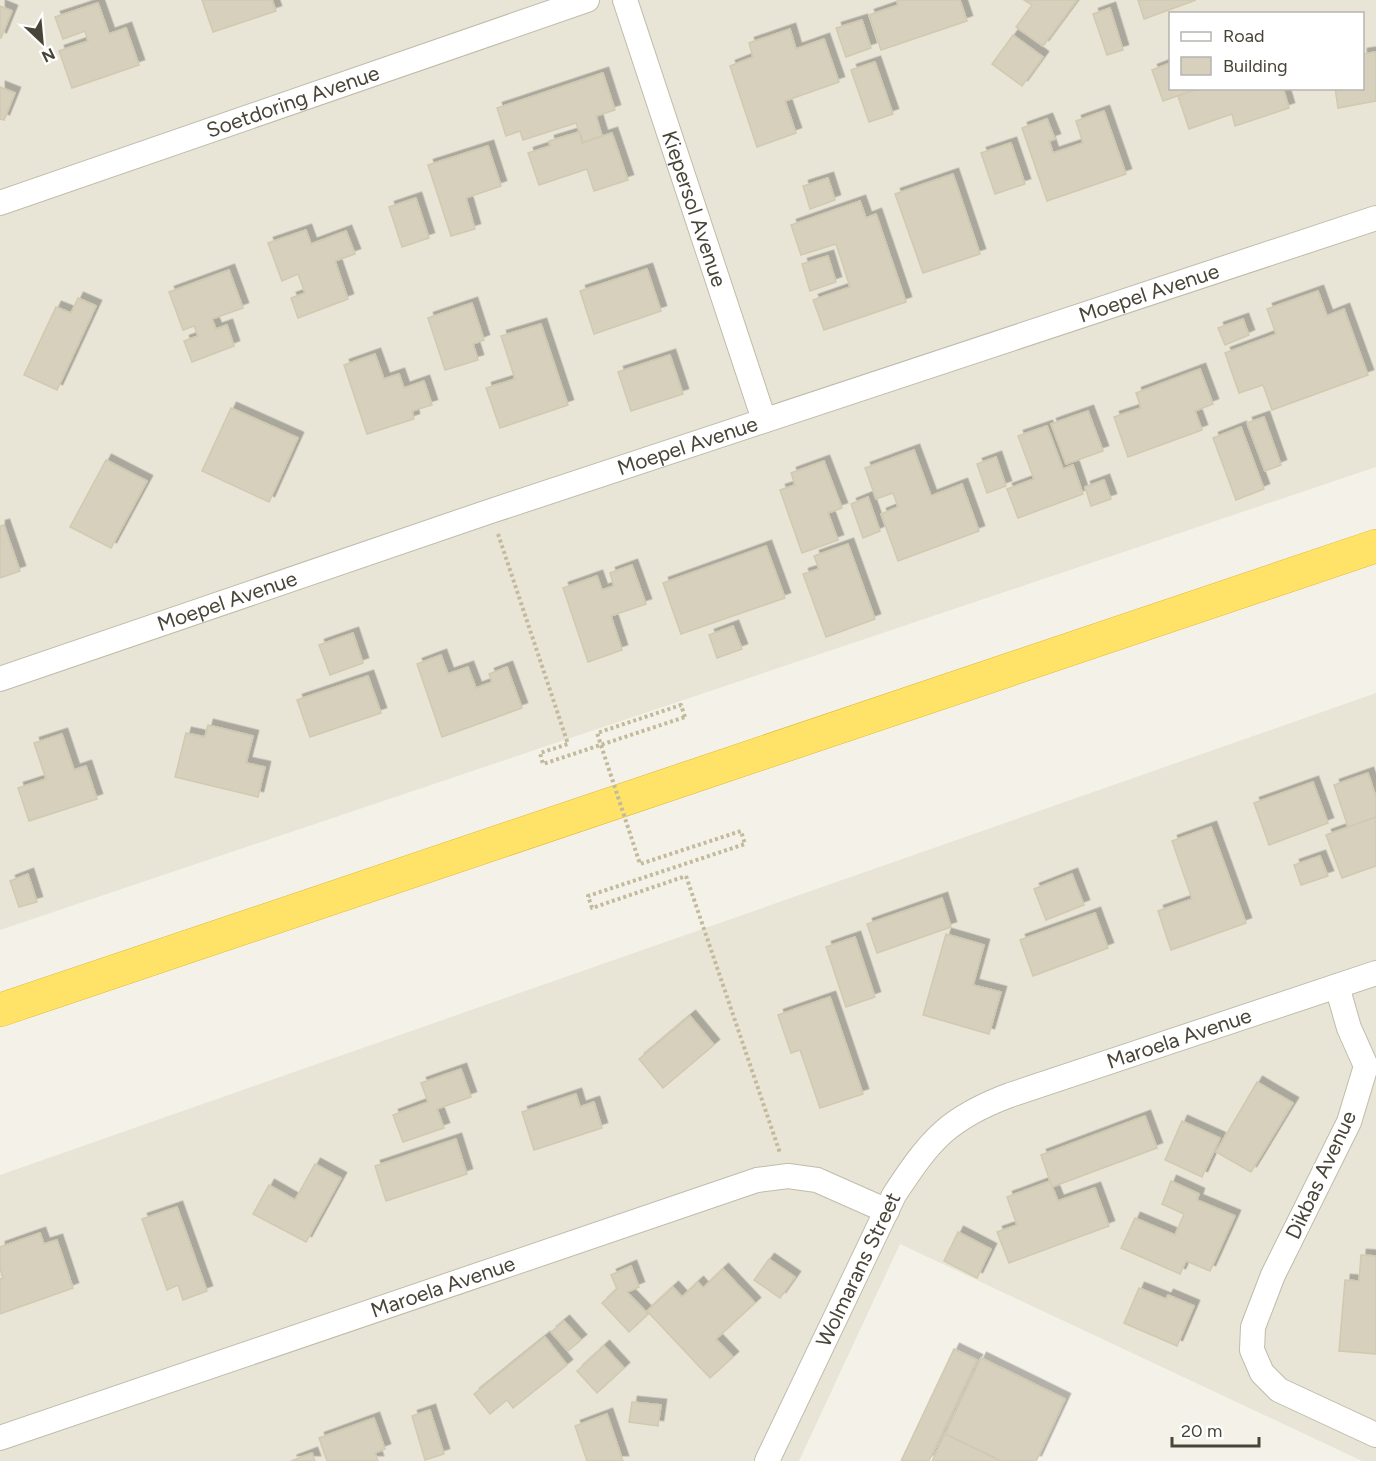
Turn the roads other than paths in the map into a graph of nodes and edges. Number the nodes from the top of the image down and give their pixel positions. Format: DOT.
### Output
graph roads {
  1 [pos="587,0"];
  2 [pos="625,0"];
  3 [pos="0,203"];
  4 [pos="1376,218"];
  5 [pos="764,420"];
  6 [pos="1376,546"];
  7 [pos="0,679"];
  8 [pos="1376,973"];
  9 [pos="1337,986"];
  10 [pos="0,1010"];
  11 [pos="1371,1068"];
  12 [pos="983,1105"];
  13 [pos="887,1210"];
  14 [pos="1376,1435"];
  15 [pos="0,1438"];
  16 [pos="767,1461"];
  1 -- 3 [label="street, Soetdoring Avenue"];
  2 -- 5 [label="street, Kiepersol Avenue"];
  4 -- 5 [label="street, Moepel Avenue"];
  5 -- 7 [label="street, Moepel Avenue"];
  6 -- 10 [label="highway"];
  8 -- 9 [label="street, Maroela Avenue"];
  9 -- 11 [label="street, Dikbas Avenue"];
  9 -- 12 [label="street, Maroela Avenue"];
  11 -- 14 [label="street, Dikbas Avenue"];
  12 -- 13 [label="street, Wolmarans Street"];
  13 -- 15 [label="street, Maroela Avenue"];
  13 -- 16 [label="street, Wolmarans Street"];
}
